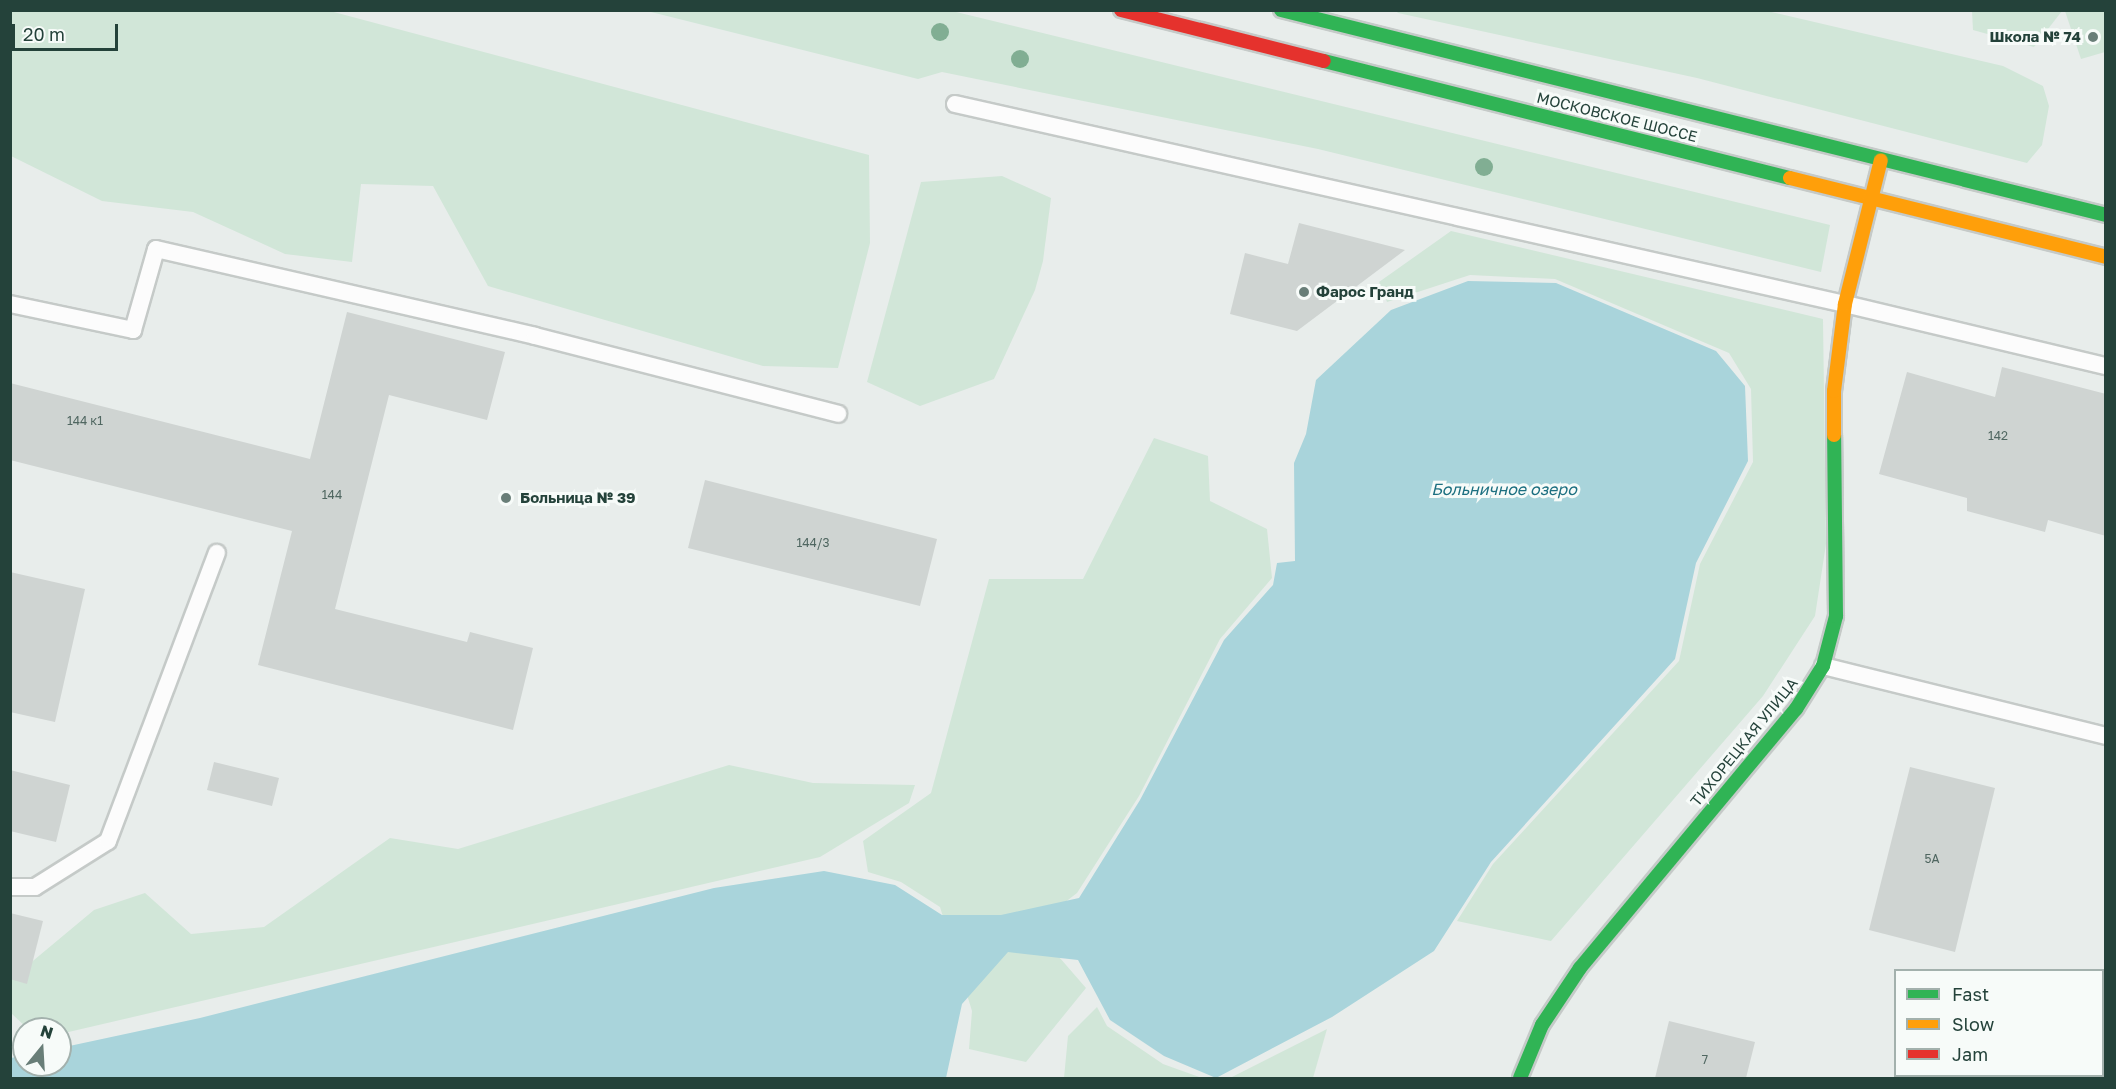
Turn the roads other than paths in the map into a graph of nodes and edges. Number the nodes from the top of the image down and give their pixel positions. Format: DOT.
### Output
graph roads {
  1 [pos="1120,10"];
  2 [pos="1281,10"];
  3 [pos="955,104"];
  4 [pos="1881,160"];
  5 [pos="1872,198"];
  6 [pos="2106,215"];
  7 [pos="2106,257"];
  8 [pos="10,304"];
  9 [pos="1845,304"];
  10 [pos="2106,366"];
  11 [pos="838,414"];
  12 [pos="216,553"];
  13 [pos="1823,666"];
  14 [pos="2106,736"];
  15 [pos="10,887"];
  16 [pos="1520,1078"];
  1 -- 5 [label="main road, МОСКОВСКОЕ ШОССЕ"];
  2 -- 4 [label="main road, МОСКОВСКОЕ ШОССЕ"];
  3 -- 9 [label="lane"];
  4 -- 5 [label="main road, ТИХОРЕЦКАЯ УЛИЦА"];
  4 -- 6 [label="main road, МОСКОВСКОЕ ШОССЕ"];
  5 -- 7 [label="main road, МОСКОВСКОЕ ШОССЕ"];
  5 -- 9 [label="main road, ТИХОРЕЦКАЯ УЛИЦА"];
  8 -- 11 [label="lane"];
  9 -- 10 [label="lane"];
  9 -- 13 [label="main road, ТИХОРЕЦКАЯ УЛИЦА"];
  12 -- 15 [label="lane"];
  13 -- 14 [label="lane"];
  13 -- 16 [label="main road, ТИХОРЕЦКАЯ УЛИЦА"];
}
